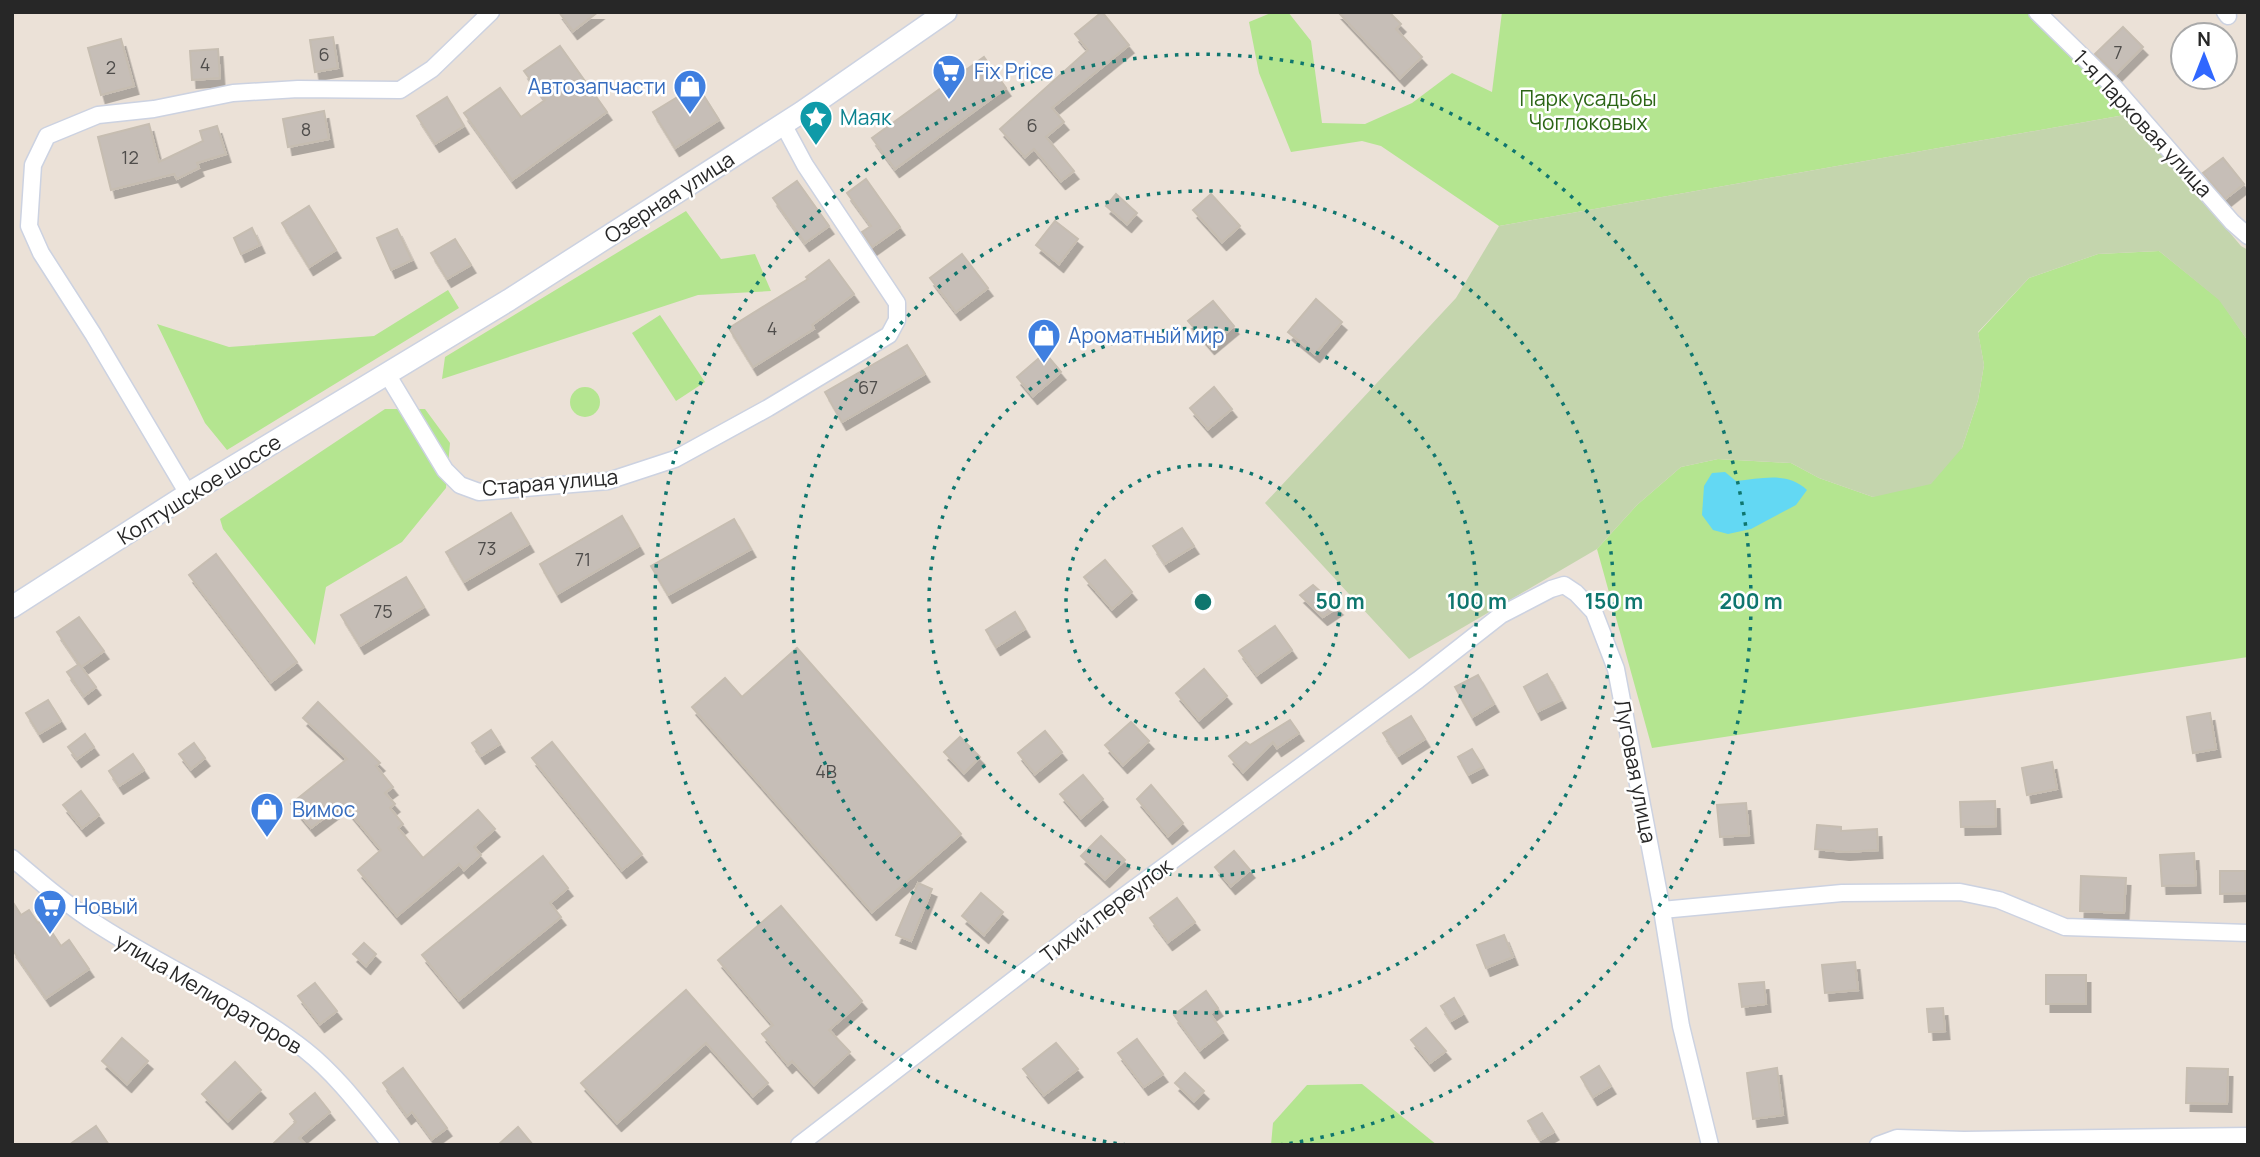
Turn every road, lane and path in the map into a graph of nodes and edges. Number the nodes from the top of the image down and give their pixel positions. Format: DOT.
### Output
graph roads {
  1 [pos="491,12"];
  2 [pos="946,12"];
  3 [pos="2037,12"];
  4 [pos="783,124"];
  5 [pos="2248,236"];
  6 [pos="387,374"];
  7 [pos="188,494"];
  8 [pos="12,607"];
  9 [pos="1418,680"];
  10 [pos="12,858"];
  11 [pos="1662,911"];
  12 [pos="2248,933"];
  13 [pos="2248,1136"];
  14 [pos="391,1145"];
  15 [pos="799,1145"];
  16 [pos="1710,1145"];
  17 [pos="1878,1145"];
  1 -- 7 [label="street"];
  2 -- 4 [label="main road, Озерная улица"];
  3 -- 5 [label="street, 1-я Парковая улица"];
  4 -- 6 [label="main road, Озерная улица"];
  4 -- 6 [label="street, Старая улица"];
  6 -- 7 [label="main road, Колтушское шоссе"];
  7 -- 8 [label="main road, Колтушское шоссе"];
  9 -- 11 [label="street, Луговая улица"];
  9 -- 15 [label="street, Тихий переулок"];
  10 -- 14 [label="street, улица Мелиораторов"];
  11 -- 12 [label="street"];
  11 -- 16 [label="street, Луговая улица"];
  13 -- 17 [label="street"];
}
